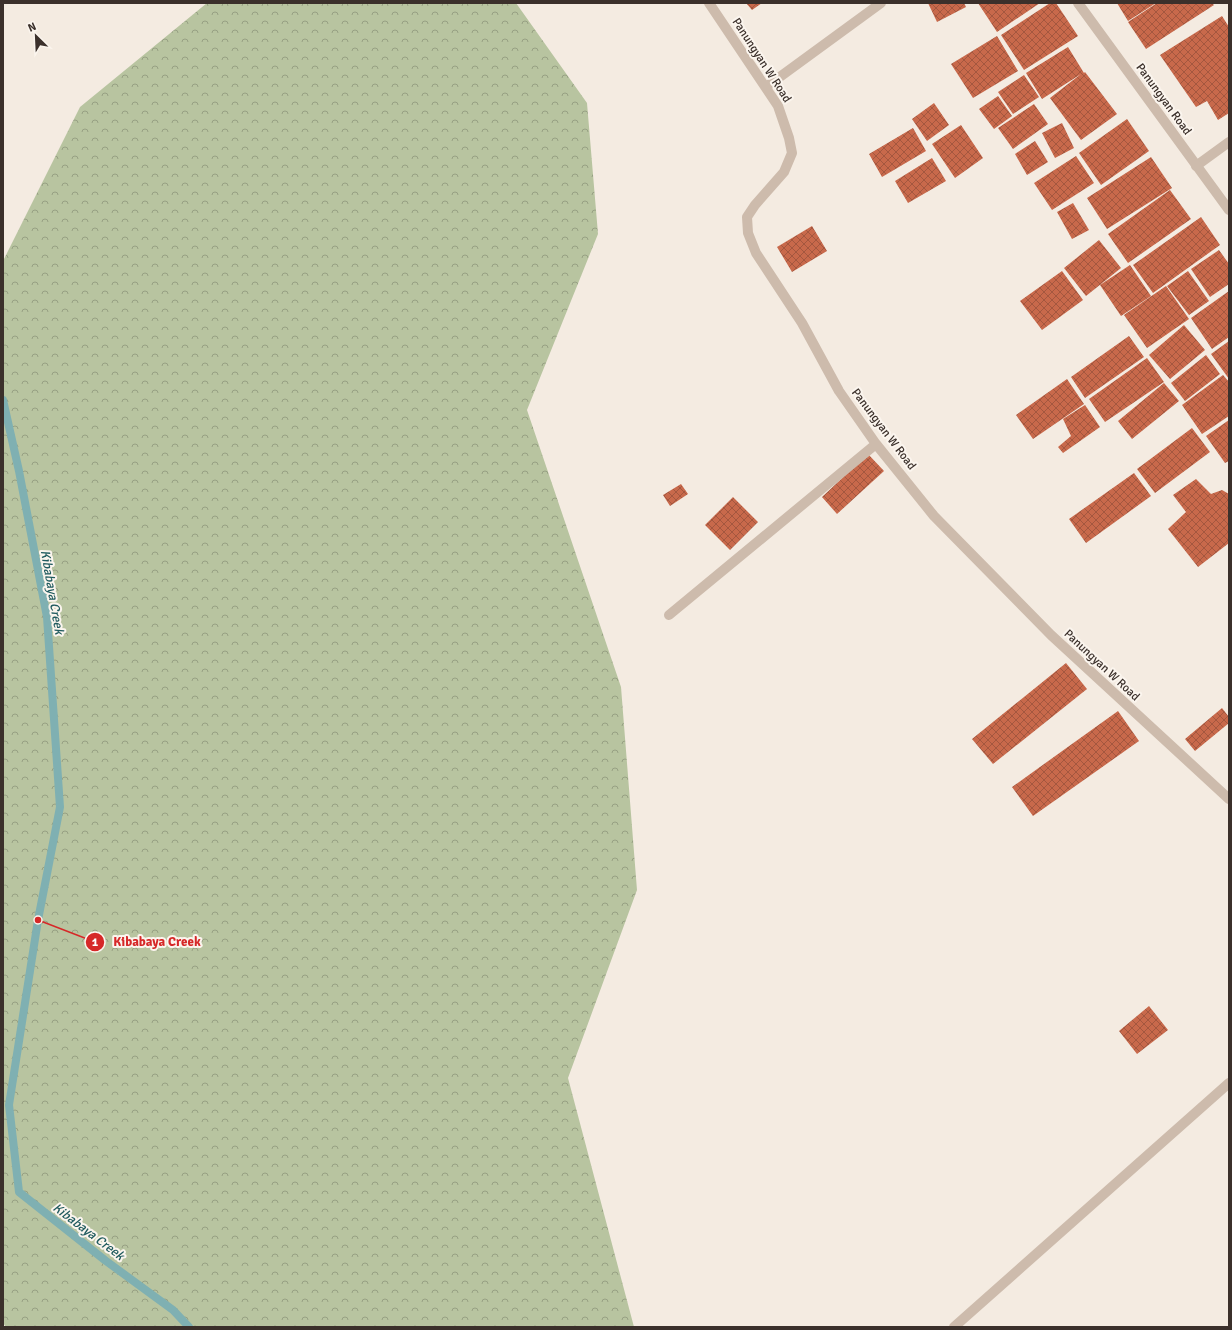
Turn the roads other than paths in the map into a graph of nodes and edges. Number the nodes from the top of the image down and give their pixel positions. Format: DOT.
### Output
graph roads {
  1 [pos="709,3"];
  2 [pos="881,3"];
  3 [pos="1078,3"];
  4 [pos="766,87"];
  5 [pos="1229,142"];
  6 [pos="1196,166"];
  7 [pos="1229,210"];
  8 [pos="876,444"];
  9 [pos="669,615"];
  10 [pos="1229,799"];
  11 [pos="1229,1083"];
  12 [pos="954,1327"];
  1 -- 4 [label="street, Panungyan W Road"];
  2 -- 4 [label="street"];
  3 -- 6 [label="street, Panungyan Road"];
  4 -- 8 [label="street, Panungyan W Road"];
  5 -- 6 [label="street"];
  6 -- 7 [label="street, Panungyan Road"];
  8 -- 9 [label="street"];
  8 -- 10 [label="street, Panungyan W Road"];
  11 -- 12 [label="street"];
}
